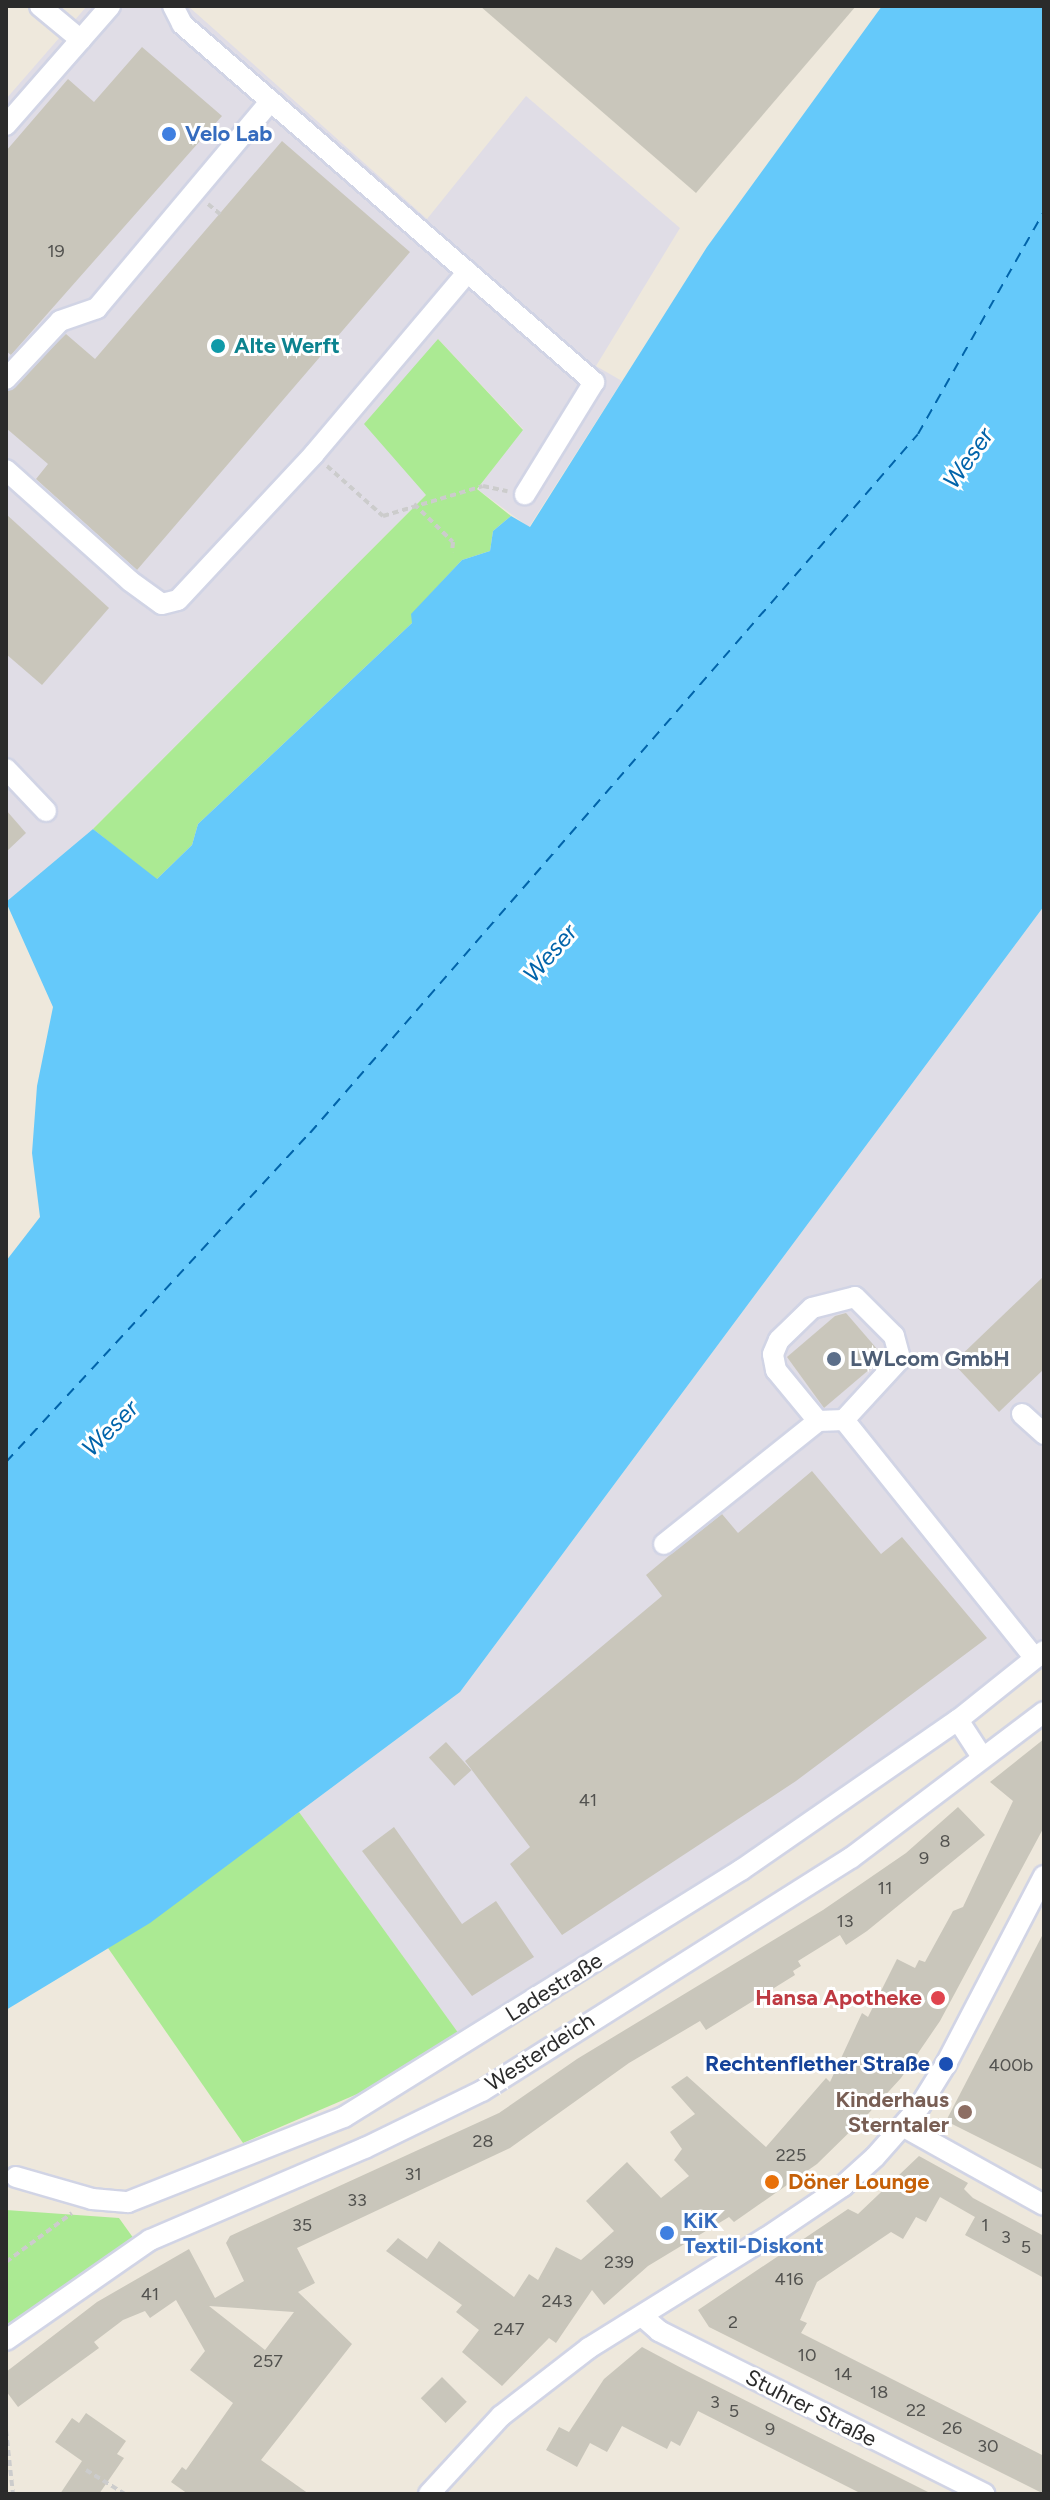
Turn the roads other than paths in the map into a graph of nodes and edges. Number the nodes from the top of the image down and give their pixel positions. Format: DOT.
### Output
graph roads {
  1 [pos="40,6"];
  2 [pos="110,6"];
  3 [pos="173,6"];
  4 [pos="81,40"];
  5 [pos="271,101"];
  6 [pos="6,125"];
  7 [pos="468,272"];
  8 [pos="6,379"];
  9 [pos="6,470"];
  10 [pos="525,494"];
  11 [pos="6,769"];
  12 [pos="46,811"];
  13 [pos="1022,1414"];
  14 [pos="844,1420"];
  15 [pos="818,1421"];
  16 [pos="1044,1434"];
  17 [pos="664,1544"];
  18 [pos="1040,1655"];
  19 [pos="1044,1712"];
  20 [pos="958,1720"];
  21 [pos="982,1757"];
  22 [pos="1044,1876"];
  23 [pos="904,2127"];
  24 [pos="16,2177"];
  25 [pos="1044,2205"];
  26 [pos="642,2316"];
  27 [pos="6,2340"];
  28 [pos="429,2494"];
  29 [pos="984,2494"];
  1 -- 4 [label="street"];
  2 -- 4 [label="street"];
  3 -- 5 [label="street"];
  4 -- 6 [label="street"];
  5 -- 7 [label="street"];
  5 -- 8 [label="street"];
  7 -- 9 [label="street"];
  7 -- 10 [label="street"];
  11 -- 12 [label="street"];
  13 -- 16 [label="street"];
  14 -- 15 [label="street"];
  14 -- 15 [label="street"];
  14 -- 18 [label="street"];
  15 -- 17 [label="street"];
  18 -- 20 [label="street, Ladestraße"];
  19 -- 21 [label="street, Westerdeich"];
  20 -- 21 [label="street"];
  20 -- 24 [label="street, Ladestraße"];
  21 -- 27 [label="street, Westerdeich"];
  22 -- 23 [label="street"];
  23 -- 25 [label="street"];
  23 -- 26 [label="street"];
  26 -- 28 [label="street"];
  26 -- 29 [label="street, Stuhrer Straße"];
}
